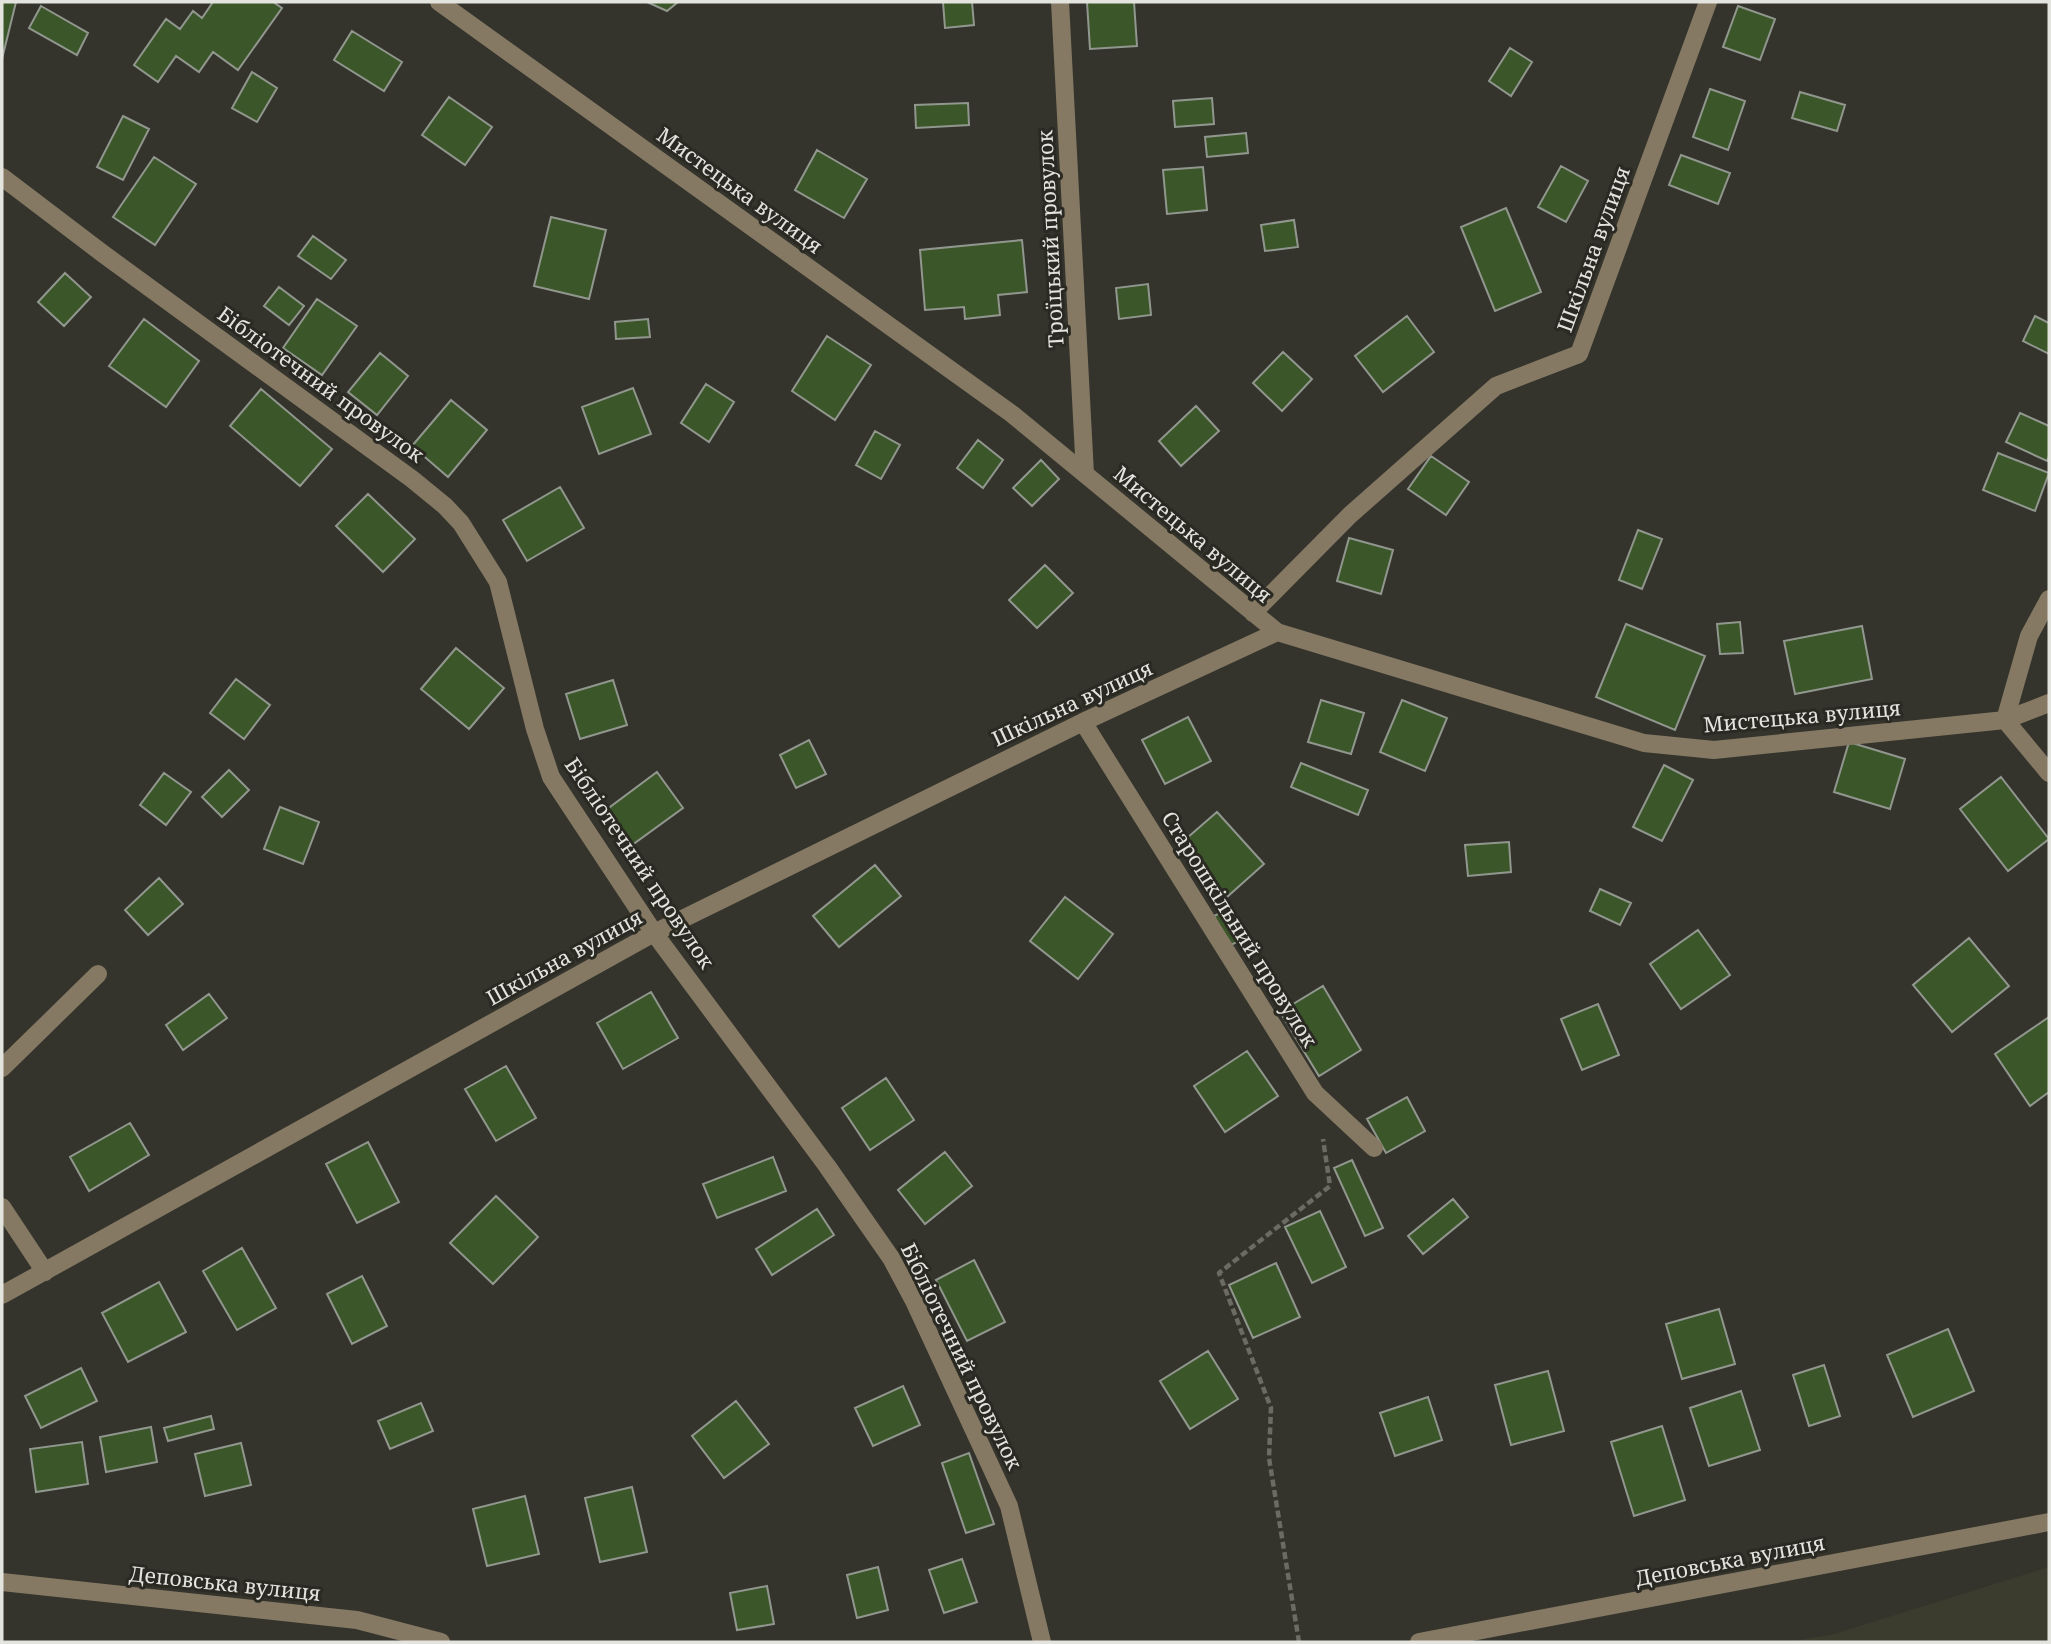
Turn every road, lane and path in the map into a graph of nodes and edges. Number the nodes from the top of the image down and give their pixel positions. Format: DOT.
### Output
graph roads {
  1 [pos="439,2"];
  2 [pos="1060,2"];
  3 [pos="1708,2"];
  4 [pos="2,177"];
  5 [pos="1085,474"];
  6 [pos="2049,599"];
  7 [pos="1253,613"];
  8 [pos="1277,632"];
  9 [pos="2049,703"];
  10 [pos="2005,720"];
  11 [pos="1083,722"];
  12 [pos="2049,773"];
  13 [pos="654,933"];
  14 [pos="98,974"];
  15 [pos="2,1068"];
  16 [pos="1315,1093"];
  17 [pos="1374,1148"];
  18 [pos="2,1207"];
  19 [pos="44,1272"];
  20 [pos="2,1296"];
  21 [pos="2049,1522"];
  22 [pos="2,1582"];
  23 [pos="441,1642"];
  24 [pos="1042,1642"];
  25 [pos="1299,1642"];
  26 [pos="1419,1642"];
  1 -- 5 [label="street, Мистецька вулиця"];
  2 -- 5 [label="street, Троїцький провулок"];
  3 -- 7 [label="street, Шкільна вулиця"];
  4 -- 13 [label="street, Бібліотечний провулок"];
  5 -- 7 [label="street, Мистецька вулиця"];
  6 -- 10 [label="street"];
  7 -- 8 [label="street, Мистецька вулиця"];
  8 -- 10 [label="street, Мистецька вулиця"];
  8 -- 11 [label="street, Шкільна вулиця"];
  9 -- 10 [label="street, Мистецька вулиця"];
  10 -- 12 [label="street"];
  11 -- 13 [label="street, Шкільна вулиця"];
  11 -- 16 [label="street, Старошкільний провулок"];
  13 -- 19 [label="street, Шкільна вулиця"];
  13 -- 24 [label="street, Бібліотечний провулок"];
  14 -- 15 [label="street"];
  16 -- 17 [label="street, Старошкільний провулок"];
  16 -- 25 [label="path"];
  18 -- 19 [label="street"];
  19 -- 20 [label="street, Шкільна вулиця"];
  21 -- 26 [label="street, Деповська вулиця"];
  22 -- 23 [label="street, Деповська вулиця"];
}
